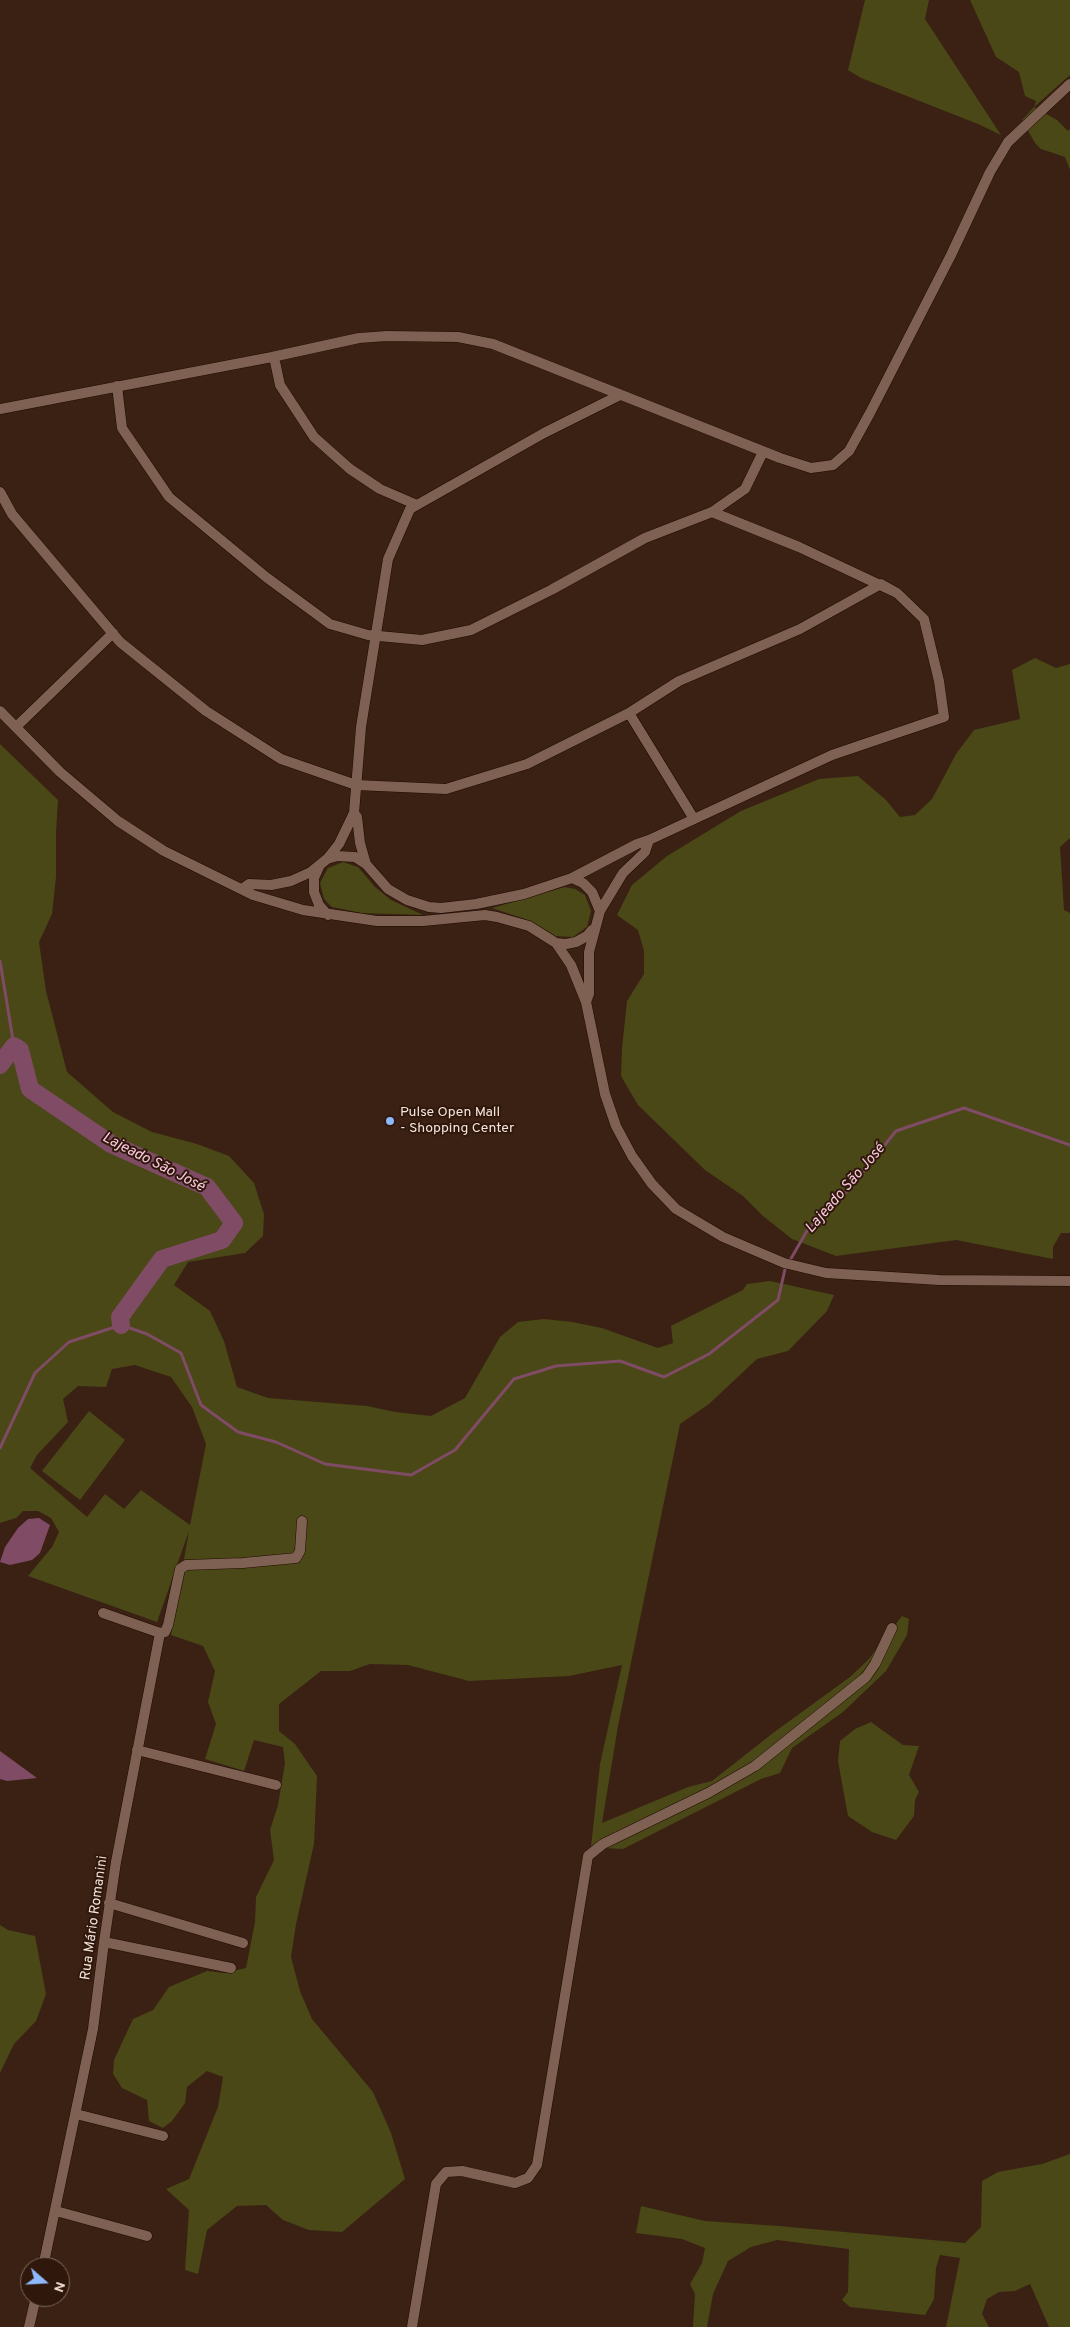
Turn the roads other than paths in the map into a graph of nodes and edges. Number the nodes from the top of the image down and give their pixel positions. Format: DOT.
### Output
graph roads {
  1 [pos="1070,84"];
  2 [pos="274,357"];
  3 [pos="117,386"];
  4 [pos="620,394"];
  5 [pos="0,409"];
  6 [pos="763,452"];
  7 [pos="0,492"];
  8 [pos="417,505"];
  9 [pos="712,512"];
  10 [pos="882,584"];
  11 [pos="113,633"];
  12 [pos="376,636"];
  13 [pos="0,711"];
  14 [pos="629,713"];
  15 [pos="16,727"];
  16 [pos="356,785"];
  17 [pos="354,813"];
  18 [pos="694,819"];
  19 [pos="649,840"];
  20 [pos="323,863"];
  21 [pos="366,864"];
  22 [pos="572,878"];
  23 [pos="242,889"];
  24 [pos="600,911"];
  25 [pos="328,915"];
  26 [pos="595,925"];
  27 [pos="556,943"];
  28 [pos="586,1002"];
  29 [pos="1070,1281"];
  30 [pos="302,1521"];
  31 [pos="103,1613"];
  32 [pos="892,1628"];
  33 [pos="160,1633"];
  34 [pos="137,1750"];
  35 [pos="276,1785"];
  36 [pos="110,1903"];
  37 [pos="104,1942"];
  38 [pos="242,1944"];
  39 [pos="231,1968"];
  40 [pos="76,2114"];
  41 [pos="162,2136"];
  42 [pos="56,2211"];
  43 [pos="147,2236"];
  44 [pos="45,2257"];
  45 [pos="34,2307"];
  46 [pos="29,2327"];
  47 [pos="412,2327"];
  1 -- 6 [label="street"];
  2 -- 3 [label="street"];
  2 -- 4 [label="street"];
  2 -- 8 [label="street"];
  3 -- 5 [label="street"];
  3 -- 12 [label="street"];
  4 -- 6 [label="street"];
  4 -- 8 [label="street"];
  6 -- 9 [label="street"];
  7 -- 11 [label="street"];
  8 -- 12 [label="street"];
  9 -- 10 [label="street"];
  9 -- 12 [label="street"];
  10 -- 14 [label="street"];
  10 -- 18 [label="street"];
  11 -- 15 [label="street"];
  11 -- 16 [label="street"];
  12 -- 16 [label="street"];
  13 -- 15 [label="street"];
  14 -- 16 [label="street"];
  14 -- 18 [label="street"];
  15 -- 23 [label="street"];
  16 -- 17 [label="street"];
  17 -- 20 [label="street"];
  17 -- 21 [label="street"];
  18 -- 19 [label="street"];
  19 -- 22 [label="street"];
  19 -- 24 [label="street"];
  20 -- 21 [label="street"];
  20 -- 23 [label="street"];
  20 -- 25 [label="street"];
  21 -- 22 [label="street"];
  22 -- 24 [label="street"];
  23 -- 25 [label="street"];
  24 -- 26 [label="street"];
  25 -- 27 [label="street"];
  26 -- 27 [label="street"];
  26 -- 28 [label="street"];
  27 -- 28 [label="street"];
  28 -- 29 [label="street"];
  30 -- 33 [label="street, Rua Mário Romanini"];
  31 -- 33 [label="street"];
  32 -- 47 [label="street"];
  33 -- 34 [label="street, Rua Mário Romanini"];
  34 -- 35 [label="street"];
  34 -- 36 [label="street, Rua Mário Romanini"];
  36 -- 37 [label="street, Rua Mário Romanini"];
  36 -- 38 [label="street"];
  37 -- 39 [label="street"];
  37 -- 40 [label="street, Rua Mário Romanini"];
  40 -- 41 [label="street"];
  40 -- 42 [label="street, Rua Mário Romanini"];
  42 -- 43 [label="street"];
  42 -- 44 [label="street, Rua Mário Romanini"];
  45 -- 46 [label="street"];
}
